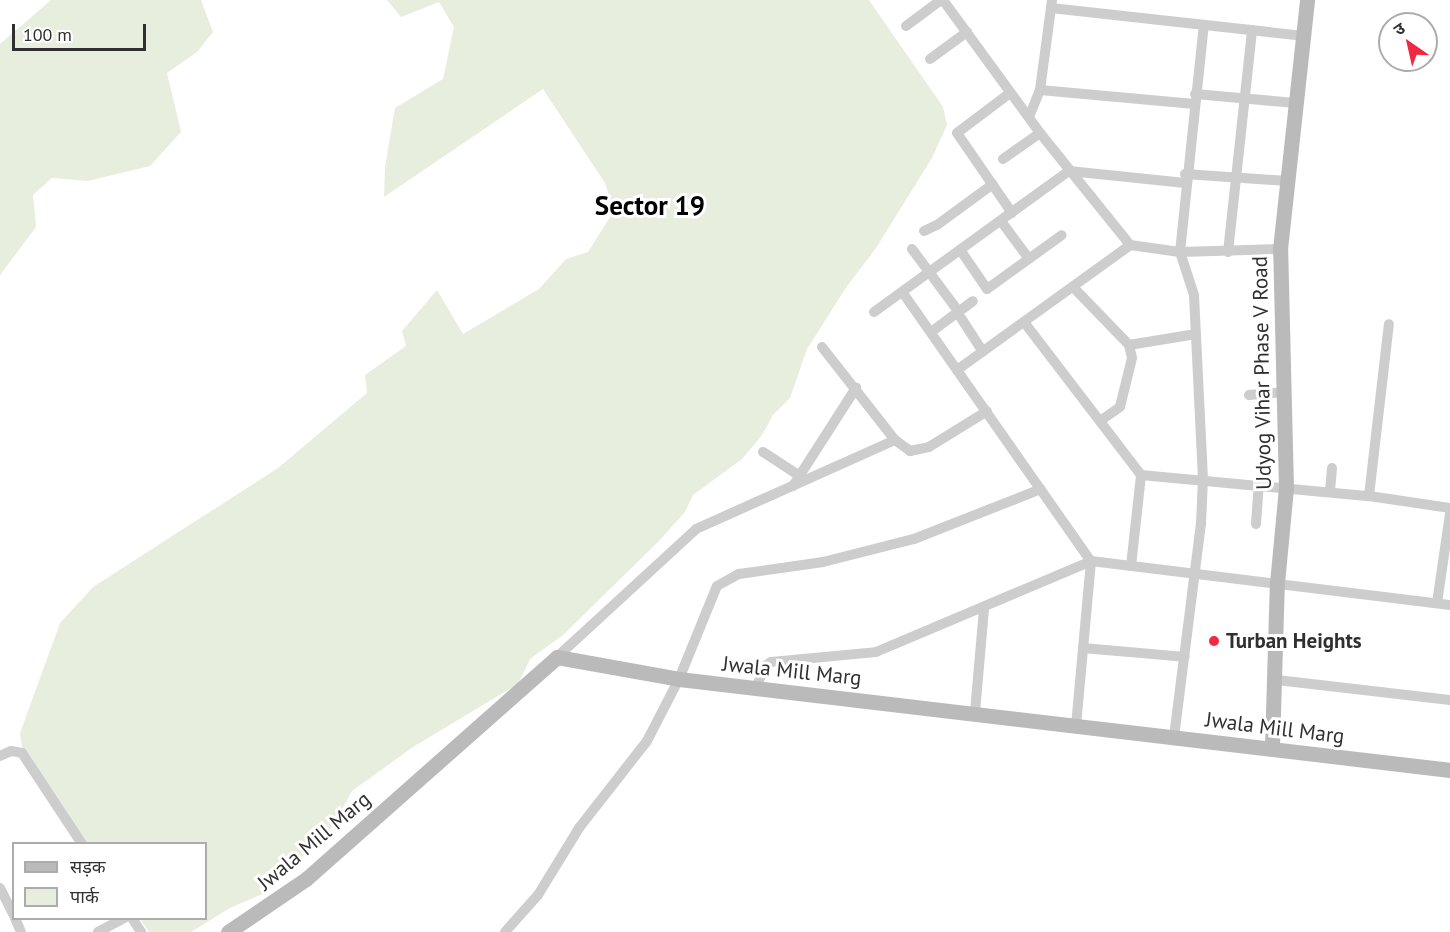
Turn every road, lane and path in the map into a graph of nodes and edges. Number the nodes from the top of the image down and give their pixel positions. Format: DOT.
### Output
graph roads {
  1 [pos="942,0"];
  2 [pos="953,0"];
  3 [pos="1307,0"];
  4 [pos="1051,4"];
  5 [pos="952,12"];
  6 [pos="1204,25"];
  7 [pos="906,26"];
  8 [pos="1252,30"];
  9 [pos="967,32"];
  10 [pos="1303,36"];
  11 [pos="930,59"];
  12 [pos="1040,90"];
  13 [pos="1010,93"];
  14 [pos="1246,98"];
  15 [pos="1194,99"];
  16 [pos="1296,103"];
  17 [pos="1029,117"];
  18 [pos="1040,133"];
  19 [pos="1003,159"];
  20 [pos="1069,171"];
  21 [pos="1237,177"];
  22 [pos="1185,178"];
  23 [pos="1288,181"];
  24 [pos="993,184"];
  25 [pos="1012,213"];
  26 [pos="1001,220"];
  27 [pos="924,231"];
  28 [pos="1062,235"];
  29 [pos="1130,245"];
  30 [pos="912,249"];
  31 [pos="1280,249"];
  32 [pos="961,250"];
  33 [pos="1180,252"];
  34 [pos="1228,252"];
  35 [pos="1029,259"];
  36 [pos="930,274"];
  37 [pos="1073,287"];
  38 [pos="903,293"];
  39 [pos="973,301"];
  40 [pos="874,312"];
  41 [pos="960,315"];
  42 [pos="1024,322"];
  43 [pos="1389,324"];
  44 [pos="931,332"];
  45 [pos="1196,334"];
  46 [pos="1129,345"];
  47 [pos="822,347"];
  48 [pos="983,352"];
  49 [pos="957,370"];
  50 [pos="856,388"];
  51 [pos="1284,392"];
  52 [pos="1250,395"];
  53 [pos="987,411"];
  54 [pos="1100,421"];
  55 [pos="895,440"];
  56 [pos="763,452"];
  57 [pos="1332,468"];
  58 [pos="1141,475"];
  59 [pos="800,476"];
  60 [pos="1203,479"];
  61 [pos="1259,485"];
  62 [pos="793,486"];
  63 [pos="1286,488"];
  64 [pos="1041,489"];
  65 [pos="1330,492"];
  66 [pos="1369,496"];
  67 [pos="1450,508"];
  68 [pos="1450,514"];
  69 [pos="1256,524"];
  70 [pos="1091,561"];
  71 [pos="1131,566"];
  72 [pos="1197,573"];
  73 [pos="1277,583"];
  74 [pos="1437,603"];
  75 [pos="1450,605"];
  76 [pos="984,609"];
  77 [pos="1083,648"];
  78 [pos="557,657"];
  79 [pos="1185,657"];
  80 [pos="679,680"];
  81 [pos="1277,680"];
  82 [pos="756,688"];
  83 [pos="1450,700"];
  84 [pos="975,712"];
  85 [pos="1076,725"];
  86 [pos="1174,737"];
  87 [pos="1272,747"];
  88 [pos="0,756"];
  89 [pos="1450,770"];
  90 [pos="81,842"];
  91 [pos="1,891"];
  92 [pos="12,913"];
  93 [pos="120,920"];
  94 [pos="98,932"];
  95 [pos="228,932"];
  96 [pos="506,932"];
  1 -- 5 [label="street"];
  1 -- 7 [label="street"];
  2 -- 5 [label="street"];
  3 -- 10 [label="street, Udyog Vihar Phase V Road"];
  4 -- 6 [label="street"];
  4 -- 12 [label="street"];
  5 -- 9 [label="street"];
  6 -- 8 [label="street"];
  6 -- 15 [label="street"];
  8 -- 10 [label="street"];
  8 -- 14 [label="street"];
  9 -- 11 [label="street"];
  9 -- 13 [label="street"];
  10 -- 16 [label="street, Udyog Vihar Phase V Road"];
  12 -- 15 [label="street"];
  12 -- 17 [label="street"];
  13 -- 17 [label="street"];
  13 -- 24 [label="street"];
  14 -- 15 [label="street"];
  14 -- 16 [label="street"];
  14 -- 21 [label="street"];
  15 -- 22 [label="street"];
  16 -- 23 [label="street, Udyog Vihar Phase V Road"];
  17 -- 18 [label="street"];
  18 -- 19 [label="street"];
  18 -- 20 [label="street"];
  20 -- 22 [label="street"];
  20 -- 25 [label="street"];
  20 -- 29 [label="street"];
  21 -- 22 [label="street"];
  21 -- 23 [label="street"];
  21 -- 34 [label="street"];
  22 -- 33 [label="street"];
  23 -- 31 [label="street, Udyog Vihar Phase V Road"];
  24 -- 25 [label="street"];
  24 -- 27 [label="street"];
  25 -- 26 [label="street"];
  26 -- 32 [label="street"];
  26 -- 35 [label="street"];
  28 -- 35 [label="street"];
  29 -- 33 [label="street"];
  29 -- 37 [label="street"];
  30 -- 36 [label="street"];
  31 -- 34 [label="street"];
  31 -- 51 [label="street, Udyog Vihar Phase V Road"];
  32 -- 35 [label="street"];
  32 -- 36 [label="street"];
  33 -- 34 [label="street"];
  33 -- 45 [label="street"];
  36 -- 38 [label="street"];
  36 -- 41 [label="street"];
  37 -- 42 [label="street"];
  37 -- 46 [label="street"];
  38 -- 40 [label="street"];
  38 -- 44 [label="street"];
  39 -- 41 [label="street"];
  41 -- 44 [label="street"];
  41 -- 48 [label="street"];
  42 -- 48 [label="street"];
  42 -- 54 [label="street"];
  43 -- 66 [label="street"];
  44 -- 49 [label="street"];
  45 -- 46 [label="street"];
  45 -- 60 [label="street"];
  46 -- 54 [label="street"];
  47 -- 50 [label="street"];
  48 -- 49 [label="street"];
  49 -- 53 [label="street"];
  50 -- 55 [label="street"];
  50 -- 59 [label="street"];
  51 -- 52 [label="street"];
  51 -- 63 [label="street, Udyog Vihar Phase V Road"];
  53 -- 55 [label="street"];
  53 -- 64 [label="street"];
  54 -- 58 [label="street"];
  55 -- 62 [label="street"];
  56 -- 59 [label="street"];
  57 -- 65 [label="street"];
  58 -- 60 [label="street"];
  58 -- 71 [label="street"];
  59 -- 62 [label="street"];
  60 -- 61 [label="street"];
  60 -- 72 [label="street"];
  61 -- 63 [label="street"];
  61 -- 69 [label="street"];
  62 -- 78 [label="street"];
  63 -- 65 [label="street"];
  63 -- 73 [label="street, Udyog Vihar Phase V Road"];
  64 -- 70 [label="street"];
  64 -- 80 [label="street"];
  65 -- 66 [label="street"];
  66 -- 67 [label="street"];
  68 -- 74 [label="street"];
  70 -- 71 [label="street"];
  70 -- 76 [label="street"];
  70 -- 77 [label="street"];
  71 -- 72 [label="street"];
  72 -- 73 [label="street"];
  72 -- 79 [label="street"];
  73 -- 74 [label="street"];
  73 -- 81 [label="street, Udyog Vihar Phase V Road"];
  74 -- 75 [label="street"];
  76 -- 82 [label="street"];
  76 -- 84 [label="street"];
  77 -- 79 [label="street"];
  77 -- 85 [label="street"];
  78 -- 80 [label="street, Jwala Mill Marg"];
  78 -- 95 [label="street, Jwala Mill Marg"];
  79 -- 86 [label="street"];
  80 -- 82 [label="street, Jwala Mill Marg"];
  80 -- 96 [label="street"];
  81 -- 83 [label="street"];
  81 -- 87 [label="street, Udyog Vihar Phase V Road"];
  82 -- 84 [label="street, Jwala Mill Marg"];
  84 -- 85 [label="street, Jwala Mill Marg"];
  85 -- 86 [label="street, Jwala Mill Marg"];
  86 -- 87 [label="street, Jwala Mill Marg"];
  87 -- 89 [label="street, Jwala Mill Marg"];
  88 -- 90 [label="street"];
  91 -- 92 [label="street"];
  93 -- 94 [label="street"];
}
